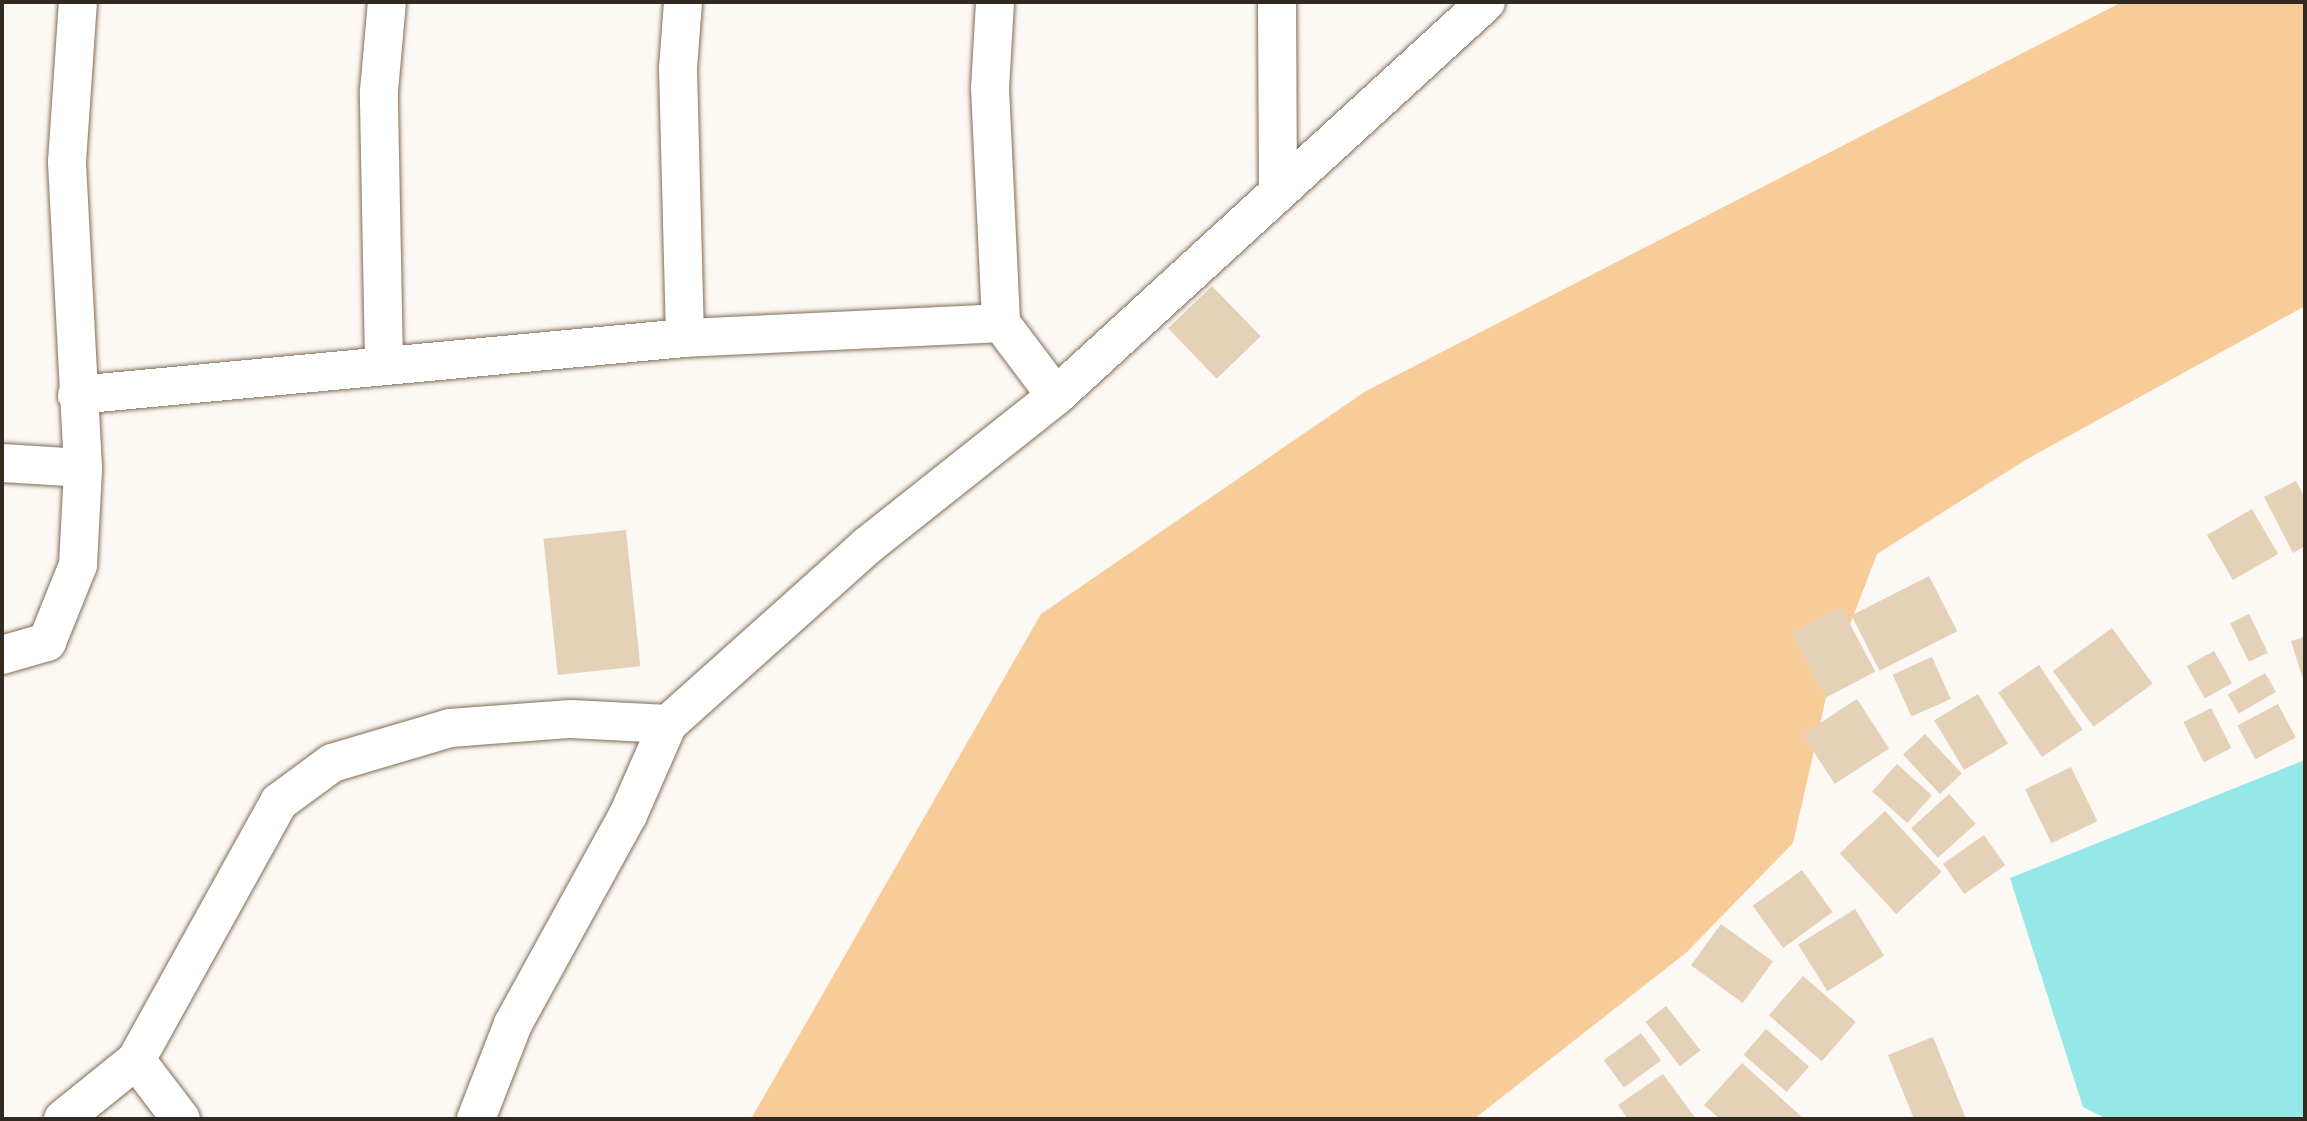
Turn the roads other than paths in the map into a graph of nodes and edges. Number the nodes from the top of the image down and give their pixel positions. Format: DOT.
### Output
graph roads {
  1 [pos="78,2"];
  2 [pos="387,2"];
  3 [pos="683,2"];
  4 [pos="995,2"];
  5 [pos="1277,2"];
  6 [pos="1486,2"];
  7 [pos="1278,191"];
  8 [pos="1001,323"];
  9 [pos="685,338"];
  10 [pos="384,363"];
  11 [pos="77,395"];
  12 [pos="1056,396"];
  13 [pos="2,463"];
  14 [pos="83,468"];
  15 [pos="2,655"];
  16 [pos="668,724"];
  17 [pos="136,1060"];
  18 [pos="63,1119"];
  19 [pos="181,1119"];
  20 [pos="476,1119"];
  1 -- 11 [label="street"];
  2 -- 10 [label="street"];
  3 -- 9 [label="street"];
  4 -- 8 [label="street"];
  5 -- 7 [label="street"];
  6 -- 7 [label="street"];
  7 -- 12 [label="street"];
  8 -- 9 [label="street"];
  8 -- 12 [label="street"];
  9 -- 10 [label="street"];
  10 -- 11 [label="street"];
  11 -- 14 [label="street"];
  12 -- 16 [label="street"];
  13 -- 14 [label="street"];
  14 -- 15 [label="street"];
  16 -- 17 [label="street"];
  16 -- 20 [label="street"];
  17 -- 18 [label="street"];
  17 -- 19 [label="street"];
}
